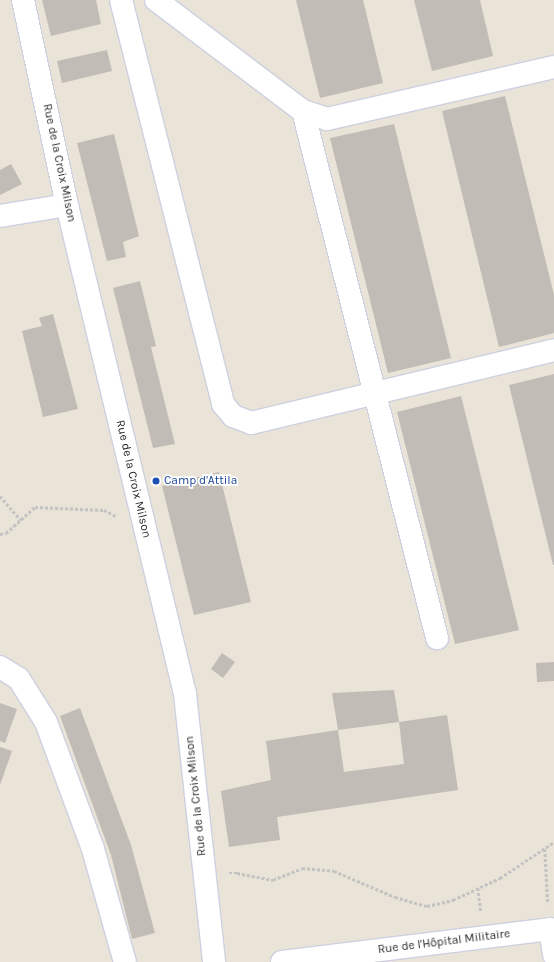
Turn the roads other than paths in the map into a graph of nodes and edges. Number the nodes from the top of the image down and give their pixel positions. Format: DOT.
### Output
graph roads {
  1 [pos="23,0"];
  2 [pos="121,0"];
  3 [pos="156,0"];
  4 [pos="554,67"];
  5 [pos="303,111"];
  6 [pos="67,204"];
  7 [pos="0,216"];
  8 [pos="554,350"];
  9 [pos="374,394"];
  10 [pos="437,638"];
  11 [pos="0,667"];
  12 [pos="554,955"];
  13 [pos="125,962"];
  14 [pos="214,962"];
  15 [pos="286,962"];
  1 -- 6 [label="street, Rue de la Croix Milson"];
  2 -- 9 [label="street"];
  3 -- 5 [label="street"];
  4 -- 5 [label="street"];
  5 -- 9 [label="street"];
  6 -- 7 [label="street"];
  6 -- 14 [label="street, Rue de la Croix Milson"];
  8 -- 9 [label="street"];
  9 -- 10 [label="street"];
  11 -- 13 [label="street"];
  12 -- 15 [label="street, Rue de l'Hôpital Militaire"];
}
